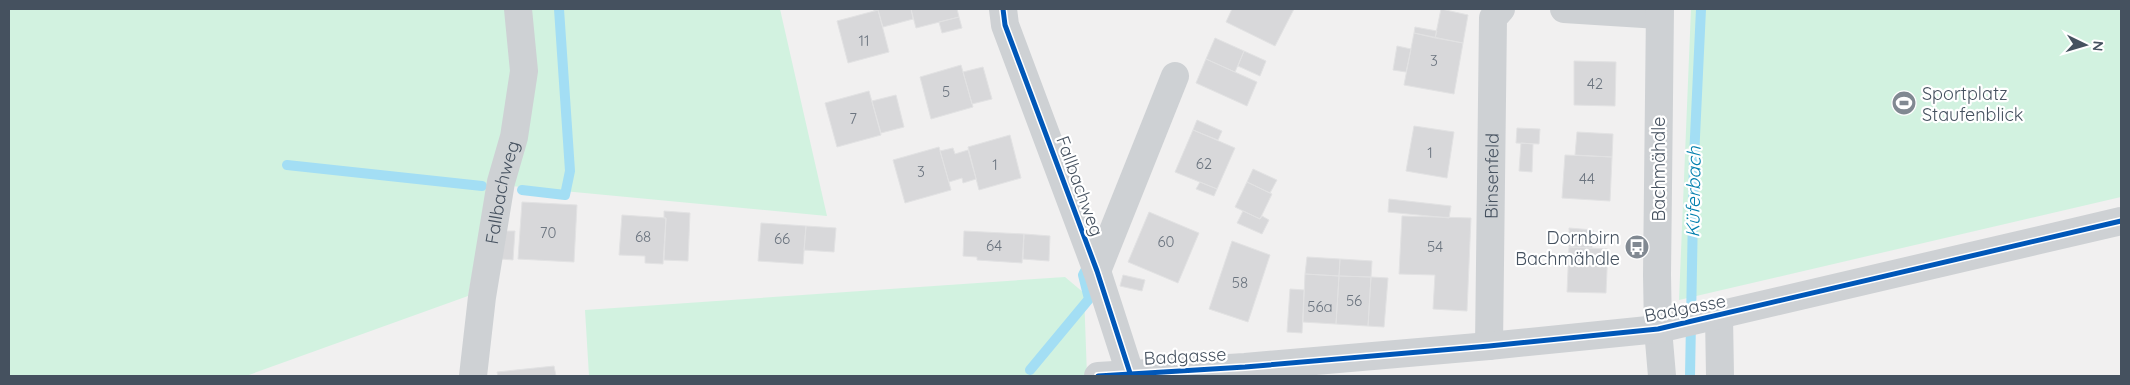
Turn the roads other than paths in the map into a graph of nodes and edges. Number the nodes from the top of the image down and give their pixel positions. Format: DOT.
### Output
graph roads {
  1 [pos="518,9"];
  2 [pos="1003,9"];
  3 [pos="1501,9"];
  4 [pos="1564,9"];
  5 [pos="1660,12"];
  6 [pos="1175,76"];
  7 [pos="2121,221"];
  8 [pos="1097,271"];
  9 [pos="1689,322"];
  10 [pos="1489,346"];
  11 [pos="1245,371"];
  12 [pos="1130,373"];
  13 [pos="473,376"];
  14 [pos="1098,376"];
  15 [pos="1662,376"];
  16 [pos="1720,376"];
  1 -- 13 [label="street, Fallbachweg"];
  2 -- 8 [label="street, Fallbachweg"];
  3 -- 10 [label="street, Binsenfeld"];
  4 -- 5 [label="street"];
  5 -- 9 [label="street, Bachmähdle"];
  6 -- 8 [label="street"];
  7 -- 9 [label="street, Badgasse"];
  8 -- 12 [label="street, Fallbachweg"];
  9 -- 10 [label="street, Badgasse"];
  9 -- 15 [label="street"];
  9 -- 16 [label="street, Bachmähdle"];
  10 -- 11 [label="street, Badgasse"];
  11 -- 12 [label="street, Badgasse"];
  12 -- 14 [label="street, Badgasse"];
}
